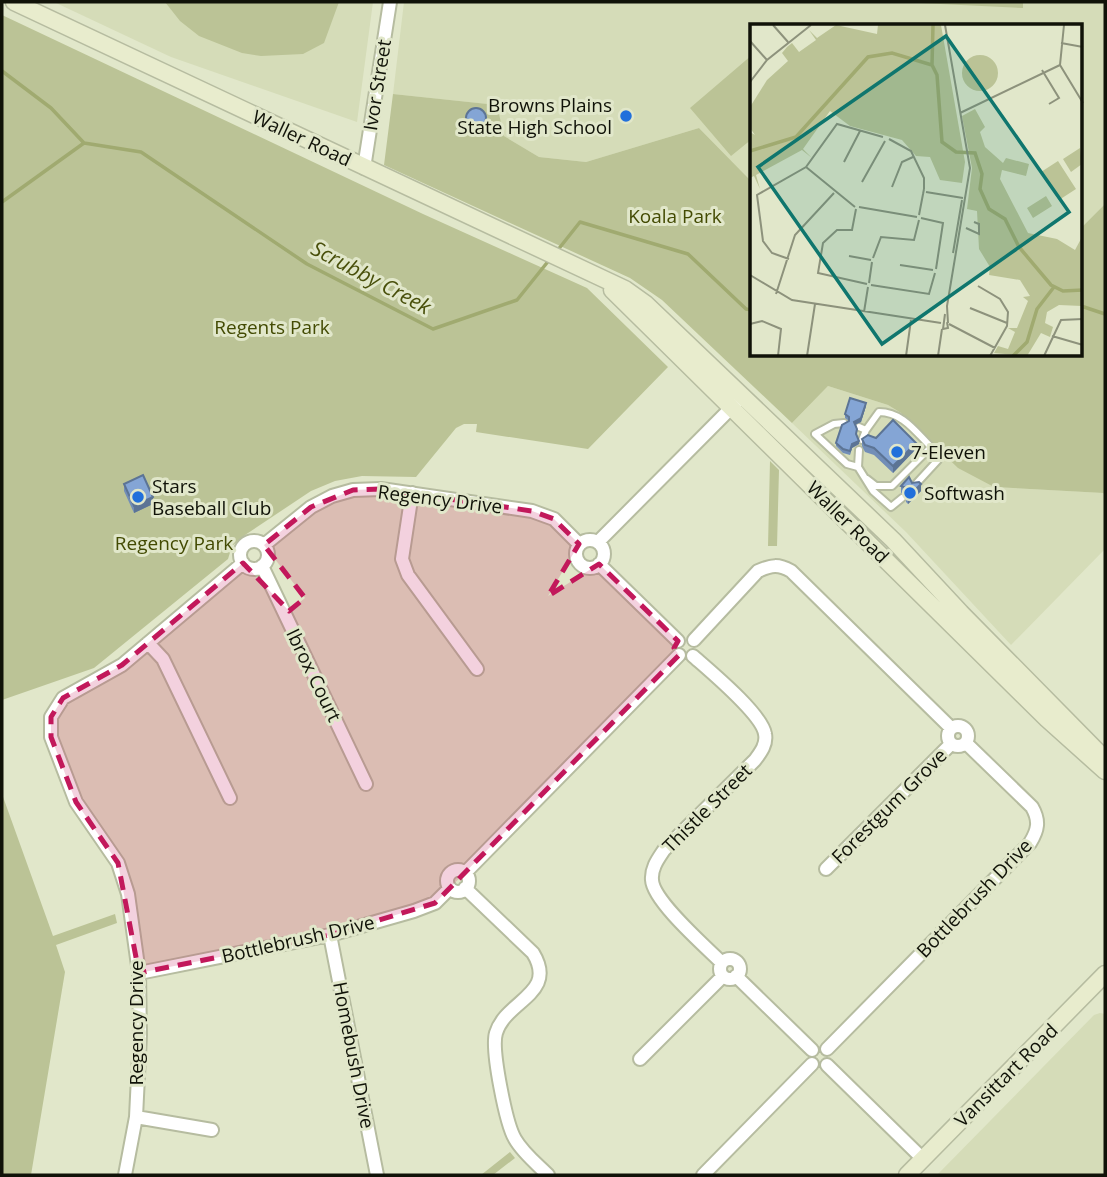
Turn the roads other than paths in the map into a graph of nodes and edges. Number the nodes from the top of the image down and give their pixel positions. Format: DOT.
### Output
graph roads {
  1 [pos="14,2"];
  2 [pos="390,2"];
  3 [pos="364,168"];
  4 [pos="737,402"];
  5 [pos="844,423"];
  6 [pos="862,440"];
  7 [pos="930,447"];
  8 [pos="859,450"];
  9 [pos="858,467"];
  10 [pos="867,479"];
  11 [pos="915,485"];
  12 [pos="412,493"];
  13 [pos="902,498"];
  14 [pos="852,501"];
  15 [pos="840,514"];
  16 [pos="598,542"];
  17 [pos="579,544"];
  18 [pos="264,545"];
  19 [pos="243,563"];
  20 [pos="599,564"];
  21 [pos="262,566"];
  22 [pos="956,618"];
  23 [pos="678,640"];
  24 [pos="694,640"];
  25 [pos="148,643"];
  26 [pos="679,655"];
  27 [pos="693,656"];
  28 [pos="477,669"];
  29 [pos="951,728"];
  30 [pos="966,743"];
  31 [pos="951,744"];
  32 [pos="1105,759"];
  33 [pos="1105,771"];
  34 [pos="366,783"];
  35 [pos="230,798"];
  36 [pos="826,869"];
  37 [pos="465,873"];
  38 [pos="450,888"];
  39 [pos="465,888"];
  40 [pos="330,935"];
  41 [pos="727,972"];
  42 [pos="139,973"];
  43 [pos="1102,983"];
  44 [pos="827,1049"];
  45 [pos="813,1050"];
  46 [pos="640,1059"];
  47 [pos="812,1064"];
  48 [pos="827,1065"];
  49 [pos="136,1117"];
  50 [pos="212,1130"];
  51 [pos="923,1159"];
  52 [pos="125,1175"];
  53 [pos="377,1175"];
  54 [pos="548,1175"];
  55 [pos="703,1175"];
  56 [pos="907,1175"];
  1 -- 3 [label="street, Waller Road"];
  2 -- 3 [label="street, Ivor Street"];
  3 -- 4 [label="street, Waller Road"];
  4 -- 14 [label="street, Waller Road"];
  4 -- 15 [label="street, Waller Road"];
  4 -- 16 [label="street"];
  5 -- 9 [label="lane"];
  6 -- 7 [label="lane"];
  7 -- 10 [label="lane"];
  7 -- 11 [label="lane"];
  8 -- 9 [label="lane"];
  9 -- 10 [label="lane"];
  10 -- 13 [label="lane"];
  12 -- 17 [label="street, Regency Drive"];
  12 -- 18 [label="street, Regency Drive"];
  12 -- 28 [label="street"];
  14 -- 15 [label="street"];
  14 -- 22 [label="street, Waller Road"];
  15 -- 22 [label="street, Waller Road"];
  16 -- 17 [label="street"];
  16 -- 20 [label="street"];
  17 -- 20 [label="street"];
  18 -- 19 [label="street"];
  18 -- 21 [label="street"];
  19 -- 21 [label="street"];
  19 -- 25 [label="street, Regency Drive"];
  20 -- 23 [label="street"];
  21 -- 34 [label="street, Ibrox Court"];
  22 -- 32 [label="street, Waller Road"];
  22 -- 33 [label="street, Waller Road"];
  23 -- 24 [label="street"];
  23 -- 26 [label="street"];
  24 -- 27 [label="street"];
  24 -- 29 [label="street"];
  25 -- 35 [label="street"];
  25 -- 42 [label="street, Regency Drive"];
  26 -- 27 [label="street"];
  26 -- 37 [label="street"];
  27 -- 41 [label="street, Thistle Street"];
  29 -- 30 [label="street"];
  29 -- 31 [label="street"];
  30 -- 31 [label="street"];
  30 -- 44 [label="street, Bottlebrush Drive"];
  31 -- 36 [label="street, Forestgum Grove"];
  37 -- 38 [label="street"];
  37 -- 39 [label="street"];
  38 -- 39 [label="street"];
  38 -- 40 [label="street, Bottlebrush Drive"];
  39 -- 54 [label="street"];
  40 -- 42 [label="street, Bottlebrush Drive"];
  40 -- 53 [label="street, Homebush Drive"];
  41 -- 45 [label="street, Thistle Street"];
  41 -- 46 [label="street"];
  42 -- 49 [label="street, Regency Drive"];
  43 -- 51 [label="street, Vansittart Road"];
  44 -- 45 [label="street"];
  44 -- 48 [label="street"];
  45 -- 47 [label="street"];
  47 -- 48 [label="street"];
  47 -- 55 [label="street"];
  48 -- 51 [label="street"];
  49 -- 50 [label="street"];
  49 -- 52 [label="street, Regency Drive"];
  51 -- 56 [label="street, Vansittart Road"];
}
